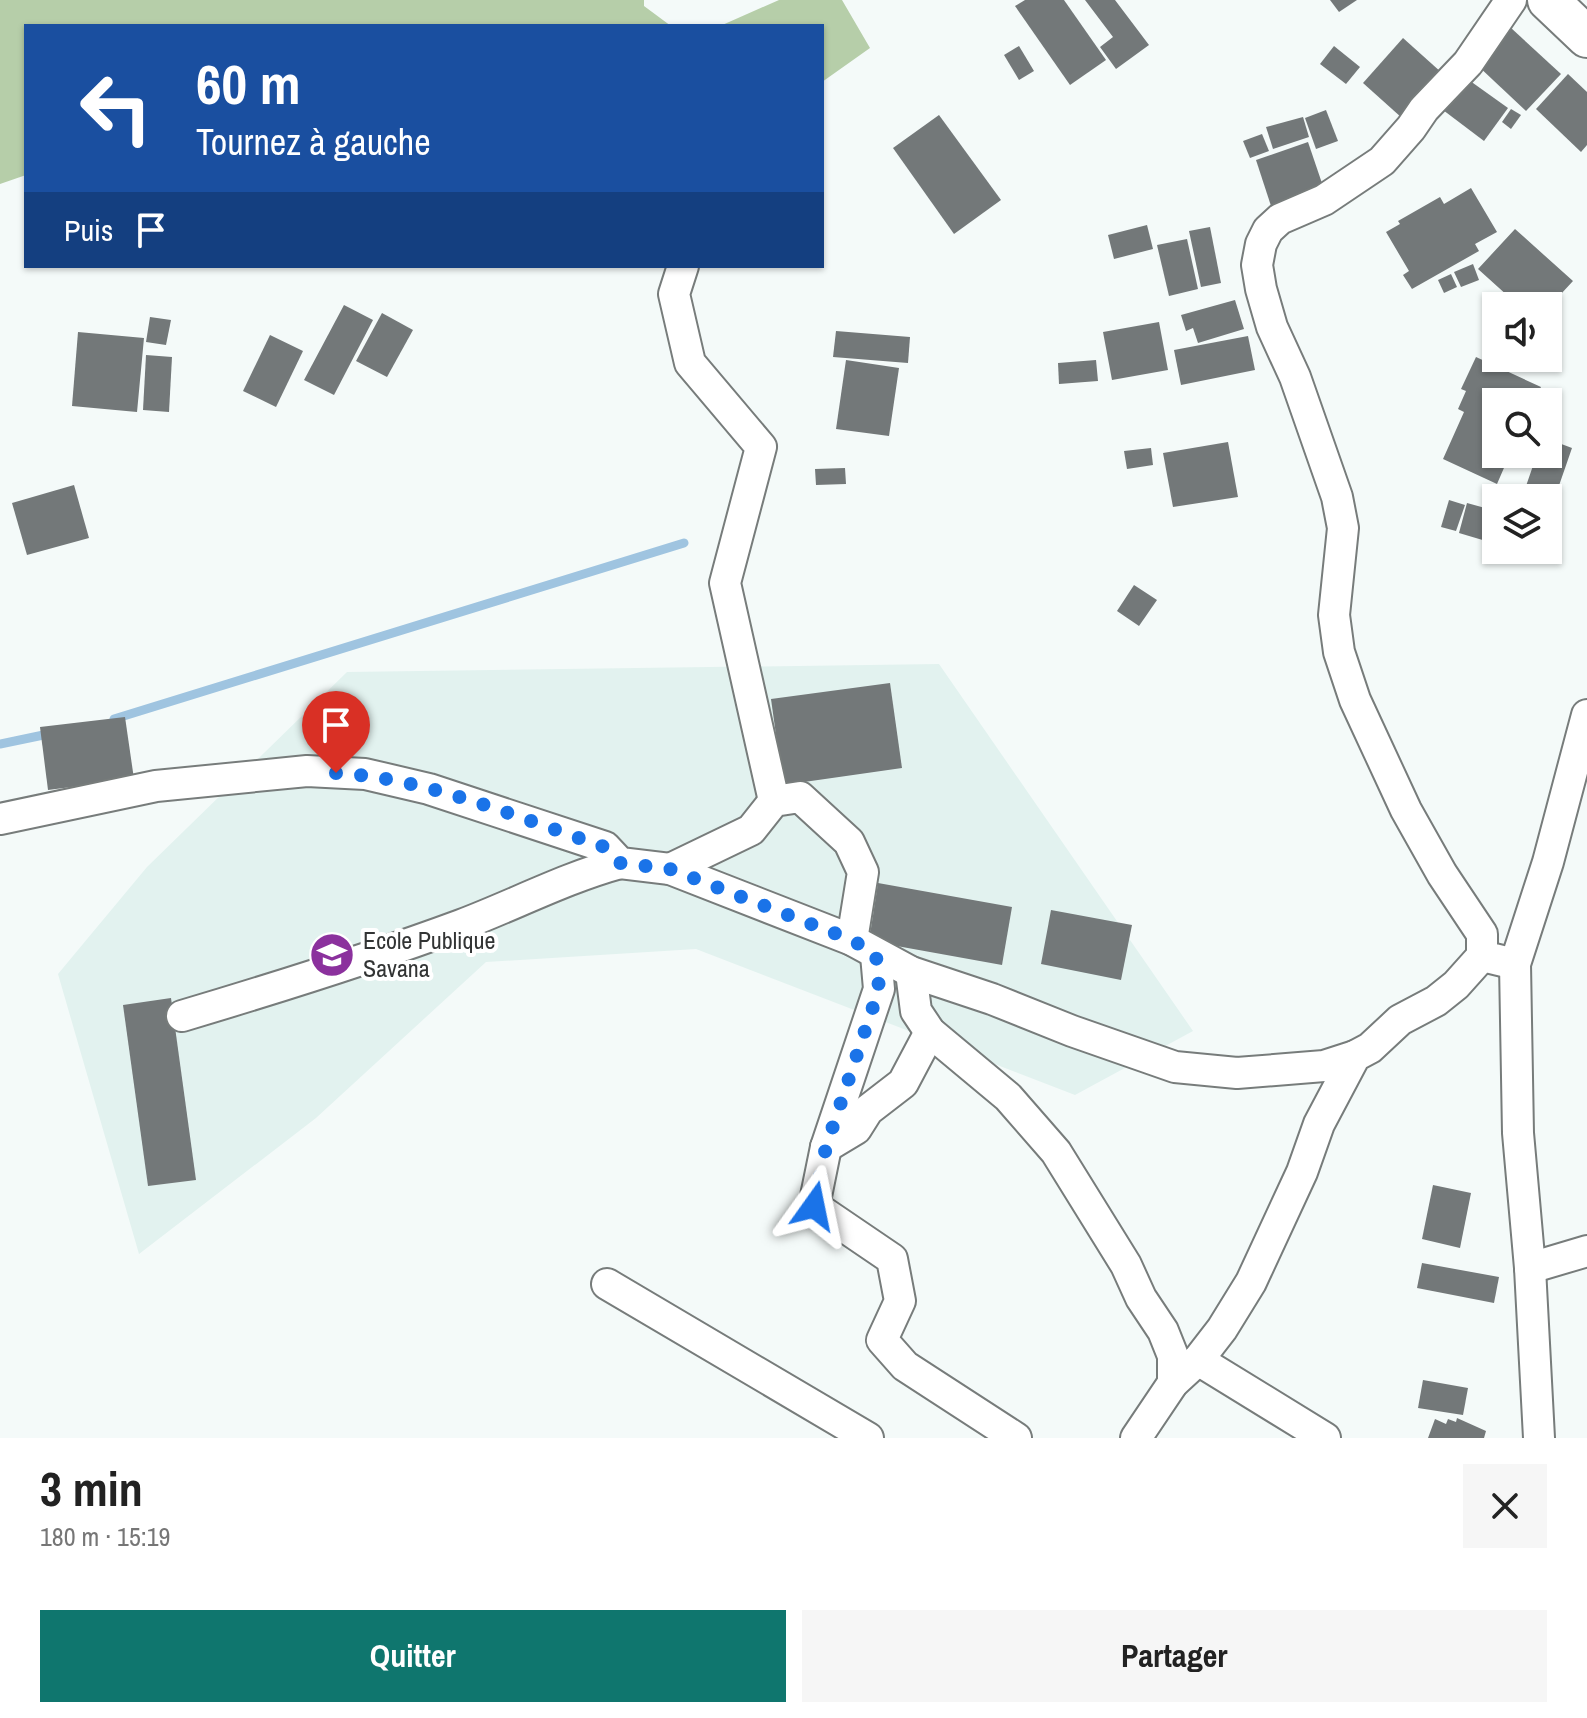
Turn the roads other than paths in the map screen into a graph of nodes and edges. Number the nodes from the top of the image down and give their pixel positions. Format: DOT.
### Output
graph roads {
  1 [pos="1511,0"];
  2 [pos="1548,0"];
  3 [pos="1587,37"];
  4 [pos="682,268"];
  5 [pos="1587,715"];
  6 [pos="774,801"];
  7 [pos="0,819"];
  8 [pos="620,863"];
  9 [pos="670,869"];
  10 [pos="864,948"];
  11 [pos="1482,956"];
  12 [pos="1515,964"];
  13 [pos="911,972"];
  14 [pos="182,1016"];
  15 [pos="930,1032"];
  16 [pos="1355,1056"];
  17 [pos="826,1147"];
  18 [pos="1587,1251"];
  19 [pos="1530,1268"];
  20 [pos="607,1284"];
  21 [pos="1198,1360"];
  22 [pos="1173,1383"];
  23 [pos="868,1438"];
  24 [pos="1016,1438"];
  25 [pos="1136,1438"];
  26 [pos="1325,1438"];
  27 [pos="1539,1438"];
  1 -- 11 [label="street"];
  2 -- 3 [label="main road"];
  4 -- 6 [label="street"];
  5 -- 12 [label="street"];
  6 -- 9 [label="street"];
  6 -- 10 [label="street"];
  7 -- 8 [label="street"];
  8 -- 9 [label="street"];
  8 -- 14 [label="street"];
  9 -- 10 [label="street"];
  10 -- 13 [label="street"];
  10 -- 17 [label="street"];
  11 -- 12 [label="street"];
  11 -- 16 [label="street"];
  12 -- 19 [label="street"];
  13 -- 15 [label="street"];
  13 -- 16 [label="street"];
  15 -- 17 [label="street"];
  15 -- 22 [label="street"];
  16 -- 21 [label="street"];
  17 -- 24 [label="street"];
  18 -- 19 [label="street"];
  19 -- 27 [label="street"];
  20 -- 23 [label="street"];
  21 -- 22 [label="street"];
  21 -- 26 [label="street"];
  22 -- 25 [label="street"];
}
